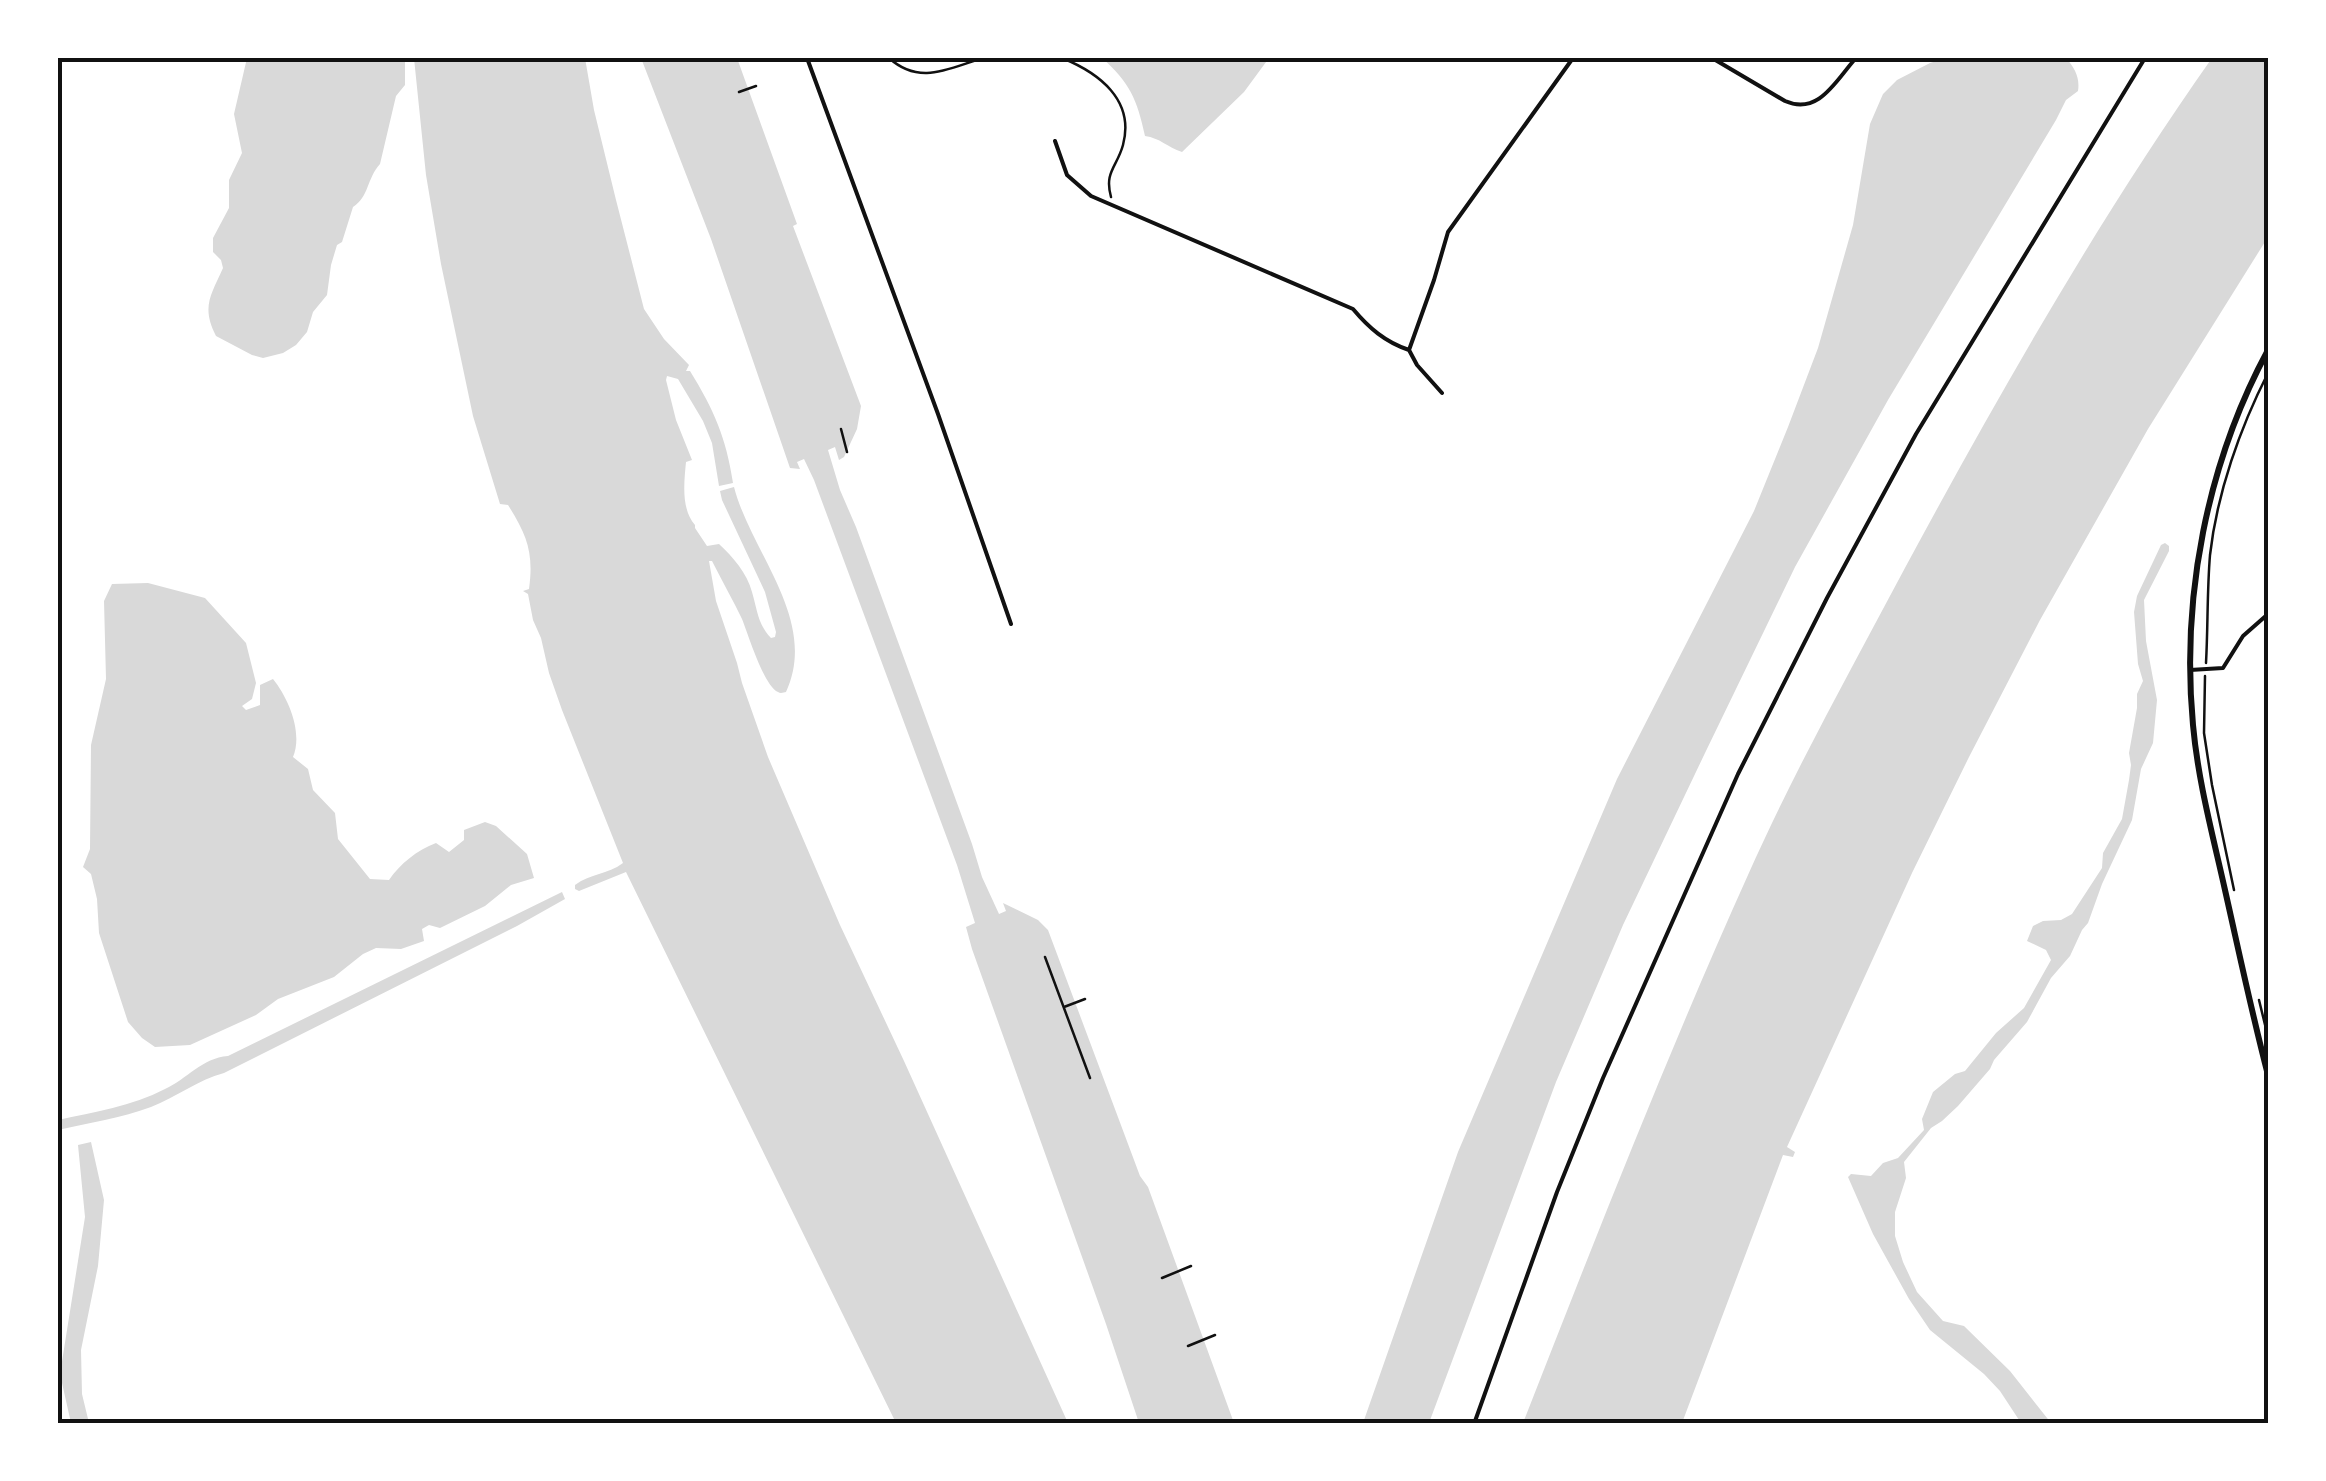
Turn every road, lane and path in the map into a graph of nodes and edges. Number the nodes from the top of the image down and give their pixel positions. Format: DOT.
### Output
graph roads {
  1 [pos="807,58"];
  2 [pos="889,58"];
  3 [pos="984,58"];
  4 [pos="1062,58"];
  5 [pos="1573,58"];
  6 [pos="1712,58"];
  7 [pos="1856,58"];
  8 [pos="2145,58"];
  9 [pos="756,86"];
  10 [pos="739,92"];
  11 [pos="1055,141"];
  12 [pos="1114,208"];
  13 [pos="1409,350"];
  14 [pos="2268,350"];
  15 [pos="2268,372"];
  16 [pos="1442,393"];
  17 [pos="842,429"];
  18 [pos="847,452"];
  19 [pos="2268,614"];
  20 [pos="1012,624"];
  21 [pos="2190,670"];
  22 [pos="2206,670"];
  23 [pos="2235,895"];
  24 [pos="1045,957"];
  25 [pos="2256,988"];
  26 [pos="1085,998"];
  27 [pos="1064,1007"];
  28 [pos="2268,1038"];
  29 [pos="2268,1075"];
  30 [pos="1090,1078"];
  31 [pos="1190,1266"];
  32 [pos="1162,1278"];
  33 [pos="1215,1335"];
  34 [pos="1188,1346"];
  35 [pos="1474,1424"];
  1 -- 20 [label="street"];
  2 -- 3 [label="path"];
  4 -- 12 [label="path"];
  5 -- 13 [label="street"];
  6 -- 7 [label="street"];
  8 -- 35 [label="street"];
  9 -- 10 [label="path"];
  11 -- 12 [label="street"];
  12 -- 13 [label="street"];
  13 -- 16 [label="street"];
  14 -- 21 [label="main road"];
  15 -- 22 [label="path"];
  17 -- 18 [label="path"];
  19 -- 22 [label="street"];
  21 -- 22 [label="street"];
  21 -- 29 [label="main road"];
  22 -- 23 [label="path"];
  24 -- 27 [label="path"];
  25 -- 28 [label="path"];
  26 -- 27 [label="path"];
  27 -- 30 [label="path"];
  31 -- 32 [label="path"];
  33 -- 34 [label="path"];
}
